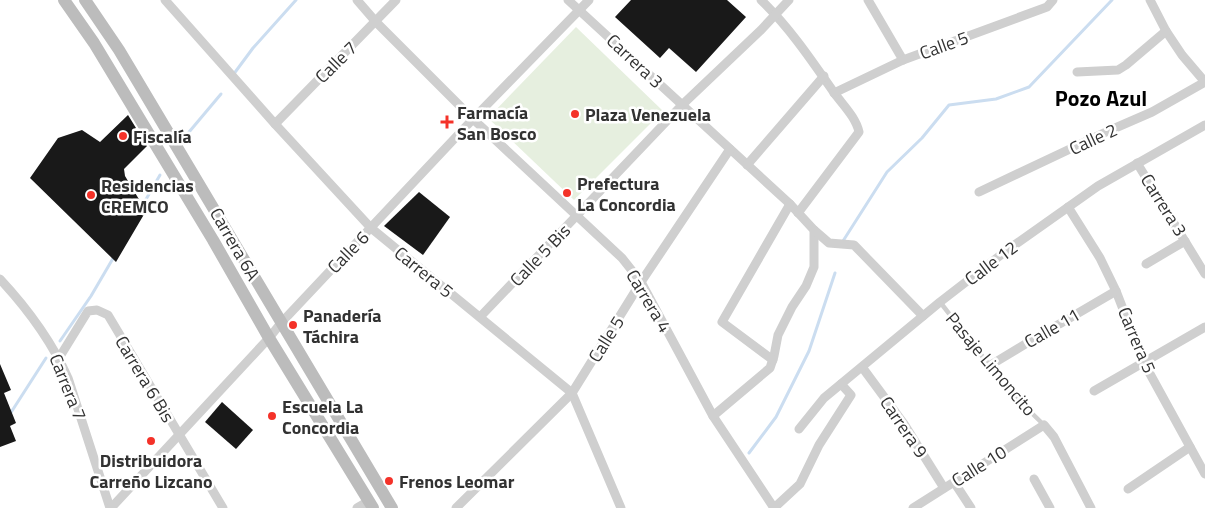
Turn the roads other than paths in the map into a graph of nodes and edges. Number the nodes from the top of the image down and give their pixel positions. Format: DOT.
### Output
graph roads {
  1 [pos="64,0"];
  2 [pos="85,0"];
  3 [pos="166,0"];
  4 [pos="357,0"];
  5 [pos="396,0"];
  6 [pos="568,0"];
  7 [pos="589,0"];
  8 [pos="762,0"];
  9 [pos="790,0"];
  10 [pos="868,0"];
  11 [pos="1053,0"];
  12 [pos="1150,0"];
  13 [pos="579,10"];
  14 [pos="776,14"];
  15 [pos="376,22"];
  16 [pos="1166,31"];
  17 [pos="903,60"];
  18 [pos="1076,72"];
  19 [pos="824,76"];
  20 [pos="1205,82"];
  21 [pos="834,93"];
  22 [pos="682,105"];
  23 [pos="473,118"];
  24 [pos="275,124"];
  25 [pos="1205,126"];
  26 [pos="730,149"];
  27 [pos="1137,163"];
  28 [pos="747,165"];
  29 [pos="979,192"];
  30 [pos="790,204"];
  31 [pos="1068,207"];
  32 [pos="798,213"];
  33 [pos="577,216"];
  34 [pos="371,228"];
  35 [pos="814,230"];
  36 [pos="1185,241"];
  37 [pos="1201,257"];
  38 [pos="1146,264"];
  39 [pos="1205,274"];
  40 [pos="0,279"];
  41 [pos="642,282"];
  42 [pos="1116,291"];
  43 [pos="940,302"];
  44 [pos="923,316"];
  45 [pos="480,318"];
  46 [pos="281,323"];
  47 [pos="1205,327"];
  48 [pos="269,338"];
  49 [pos="59,358"];
  50 [pos="773,360"];
  51 [pos="1144,363"];
  52 [pos="990,366"];
  53 [pos="862,367"];
  54 [pos="840,384"];
  55 [pos="1094,392"];
  56 [pos="572,394"];
  57 [pos="713,416"];
  58 [pos="1044,425"];
  59 [pos="799,429"];
  60 [pos="179,436"];
  61 [pos="1190,447"];
  62 [pos="1205,474"];
  63 [pos="1034,479"];
  64 [pos="954,482"];
  65 [pos="944,488"];
  66 [pos="1128,489"];
  67 [pos="371,505"];
  68 [pos="110,508"];
  69 [pos="223,508"];
  70 [pos="357,508"];
  71 [pos="392,508"];
  72 [pos="456,508"];
  73 [pos="621,508"];
  74 [pos="774,508"];
  75 [pos="913,508"];
  76 [pos="971,508"];
  77 [pos="1050,508"];
  78 [pos="1091,508"];
  1 -- 48 [label="street, Carrera 6A"];
  2 -- 46 [label="street, Carrera 6A"];
  3 -- 24 [label="street, Carrera 5"];
  4 -- 15 [label="street, Carrera 4"];
  5 -- 15 [label="street, Calle 7"];
  6 -- 13 [label="street, Carrera 3"];
  7 -- 13 [label="street, Calle 6"];
  8 -- 14 [label="street"];
  9 -- 14 [label="street, Calle 5 Bis"];
  10 -- 17 [label="street"];
  11 -- 17 [label="street, Calle 5"];
  12 -- 16 [label="street"];
  13 -- 22 [label="street, Carrera 3"];
  13 -- 23 [label="street, Calle 6"];
  14 -- 19 [label="street"];
  14 -- 22 [label="street, Calle 5 Bis"];
  15 -- 23 [label="street, Carrera 4"];
  15 -- 24 [label="street, Calle 7"];
  16 -- 18 [label="street"];
  16 -- 20 [label="street"];
  17 -- 21 [label="street, Calle 5"];
  19 -- 21 [label="street"];
  19 -- 28 [label="street"];
  20 -- 29 [label="street, Calle 2"];
  21 -- 32 [label="street"];
  22 -- 26 [label="street, Carrera 3"];
  22 -- 33 [label="street, Calle 5 Bis"];
  23 -- 33 [label="street, Carrera 4"];
  23 -- 34 [label="street, Calle 6"];
  24 -- 34 [label="street, Carrera 5"];
  25 -- 27 [label="street, Calle 12"];
  26 -- 28 [label="street, Carrera 3"];
  26 -- 41 [label="street, Calle 5"];
  27 -- 31 [label="street, Calle 12"];
  27 -- 36 [label="street, Carrera 3"];
  28 -- 30 [label="street, Carrera 3"];
  30 -- 32 [label="street, Carrera 3"];
  30 -- 50 [label="street"];
  31 -- 42 [label="street, Carrera 5"];
  31 -- 43 [label="street, Calle 12"];
  32 -- 35 [label="street, Carrera 3"];
  33 -- 41 [label="street, Carrera 4"];
  33 -- 45 [label="street, Calle 5 Bis"];
  34 -- 45 [label="street, Carrera 5"];
  34 -- 46 [label="street, Calle 6"];
  35 -- 44 [label="street, Carrera 3"];
  35 -- 50 [label="street"];
  36 -- 37 [label="street, Carrera 3"];
  36 -- 38 [label="street"];
  37 -- 39 [label="street, Carrera 3"];
  40 -- 49 [label="street, Carrera 7"];
  41 -- 56 [label="street, Calle 5"];
  41 -- 57 [label="street, Carrera 4"];
  42 -- 51 [label="street, Carrera 5"];
  42 -- 52 [label="street, Calle 11"];
  43 -- 44 [label="street, Calle 12"];
  43 -- 52 [label="lane, Pasaje Limoncito"];
  44 -- 53 [label="street, Calle 12"];
  45 -- 56 [label="street, Carrera 5"];
  46 -- 48 [label="street, Calle 6"];
  46 -- 71 [label="street, Carrera 6A"];
  47 -- 51 [label="street"];
  48 -- 60 [label="street, Calle 6"];
  48 -- 67 [label="street, Carrera 6A"];
  49 -- 60 [label="street, Carrera 6 Bis"];
  49 -- 68 [label="street, Carrera 7"];
  50 -- 57 [label="street"];
  51 -- 55 [label="street"];
  51 -- 61 [label="street, Carrera 5"];
  52 -- 58 [label="lane, Pasaje Limoncito"];
  53 -- 54 [label="street, Calle 12"];
  53 -- 65 [label="street, Carrera 9"];
  54 -- 59 [label="street, Calle 12"];
  54 -- 74 [label="street"];
  56 -- 72 [label="street, Calle 5"];
  56 -- 73 [label="street, Carrera 5"];
  57 -- 74 [label="street, Carrera 4"];
  58 -- 64 [label="street, Calle 10"];
  58 -- 78 [label="street"];
  60 -- 68 [label="street, Calle 6"];
  60 -- 69 [label="street, Carrera 6 Bis"];
  61 -- 62 [label="street, Carrera 5"];
  61 -- 66 [label="street"];
  63 -- 77 [label="street"];
  64 -- 65 [label="street, Calle 10"];
  64 -- 76 [label="street"];
  65 -- 75 [label="street, Calle 10"];
  67 -- 70 [label="street"];
}
